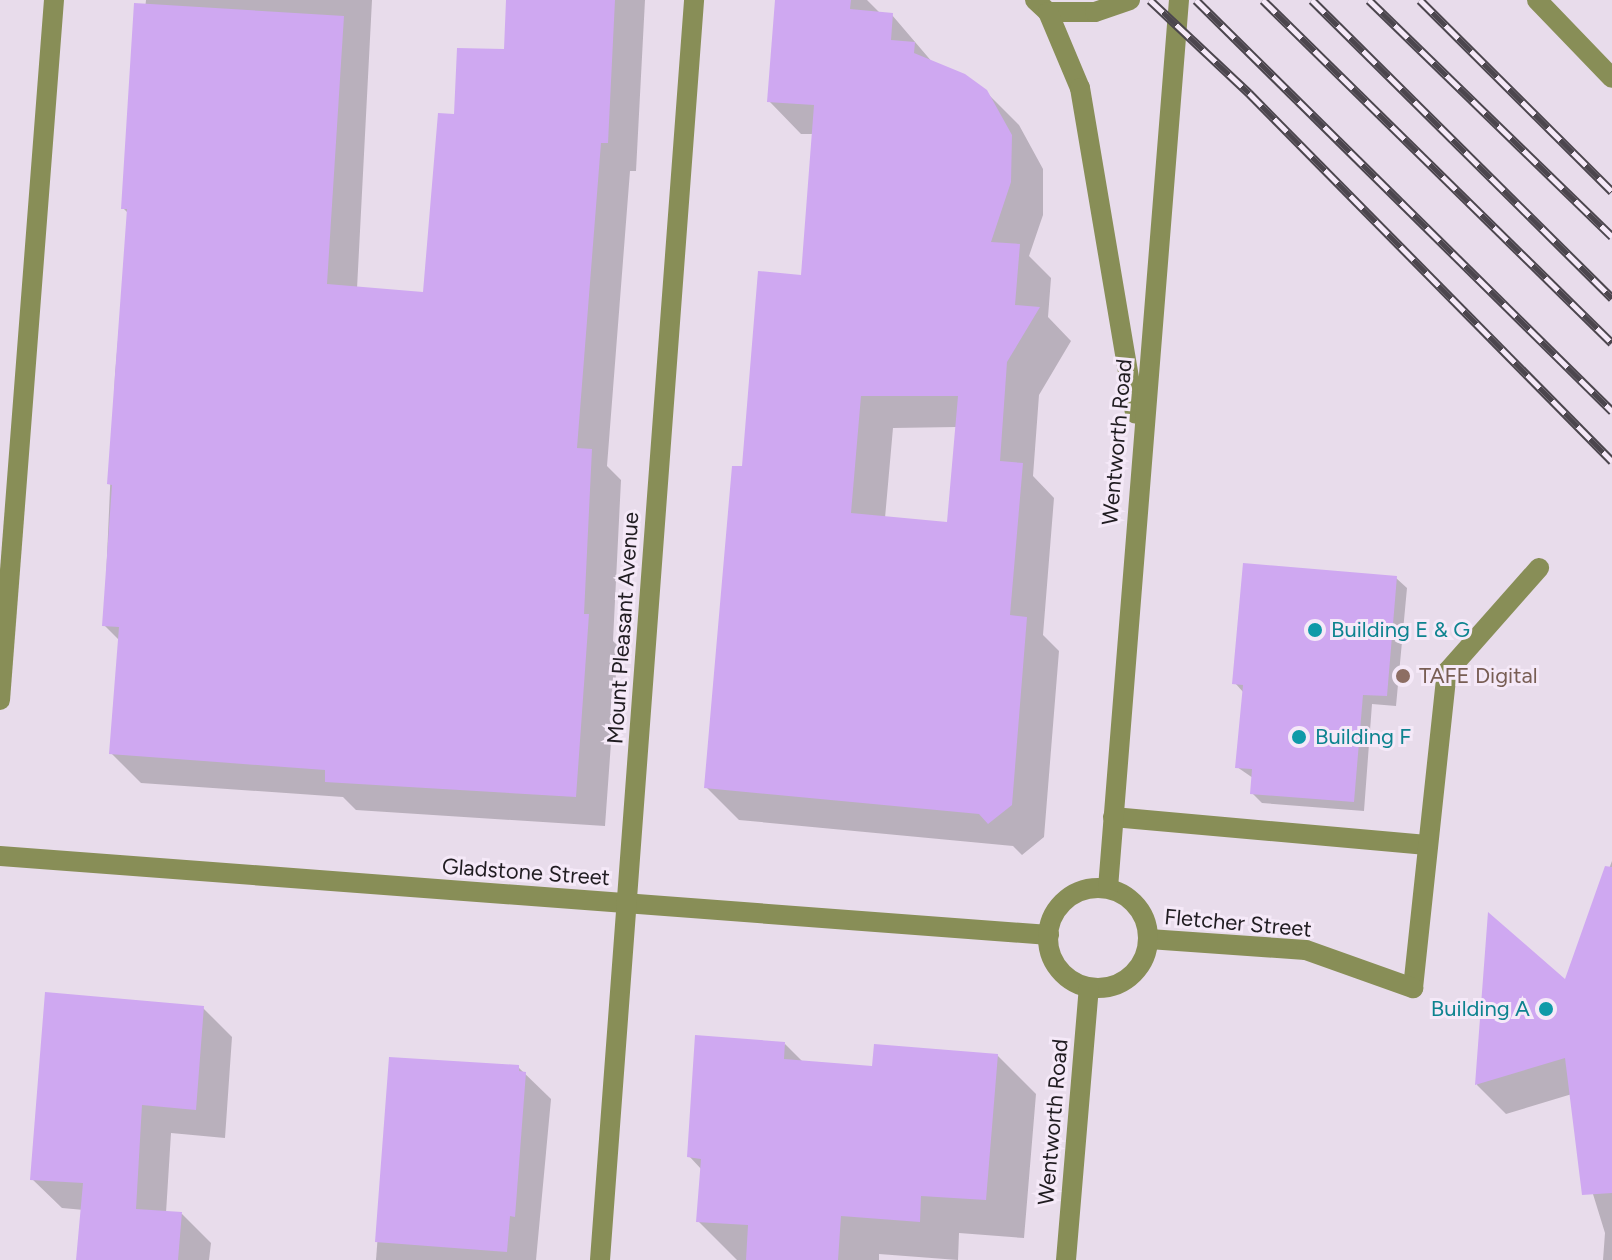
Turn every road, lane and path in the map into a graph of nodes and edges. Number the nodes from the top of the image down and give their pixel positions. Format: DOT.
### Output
graph roads {
  1 [pos="54,0"];
  2 [pos="694,0"];
  3 [pos="1130,0"];
  4 [pos="1179,0"];
  5 [pos="1537,0"];
  6 [pos="1041,6"];
  7 [pos="1612,78"];
  8 [pos="1140,444"];
  9 [pos="1539,568"];
  10 [pos="0,700"];
  11 [pos="1113,817"];
  12 [pos="1427,845"];
  13 [pos="0,856"];
  14 [pos="1108,888"];
  15 [pos="628,903"];
  16 [pos="1049,935"];
  17 [pos="1149,939"];
  18 [pos="1089,988"];
  19 [pos="600,1260"];
  20 [pos="1066,1260"];
  1 -- 10 [label="street"];
  2 -- 15 [label="street, Mount Pleasant Avenue"];
  3 -- 6 [label="street"];
  4 -- 8 [label="street, Wentworth Road"];
  5 -- 7 [label="street"];
  6 -- 8 [label="street"];
  8 -- 11 [label="street, Wentworth Road"];
  9 -- 12 [label="street"];
  11 -- 12 [label="street"];
  11 -- 14 [label="street, Wentworth Road"];
  12 -- 17 [label="street, Fletcher Street"];
  13 -- 15 [label="street, Gladstone Street"];
  14 -- 16 [label="street"];
  14 -- 17 [label="street"];
  15 -- 16 [label="street, Gladstone Street"];
  15 -- 19 [label="street, Mount Pleasant Avenue"];
  16 -- 18 [label="street"];
  17 -- 18 [label="street"];
  18 -- 20 [label="street, Wentworth Road"];
}
